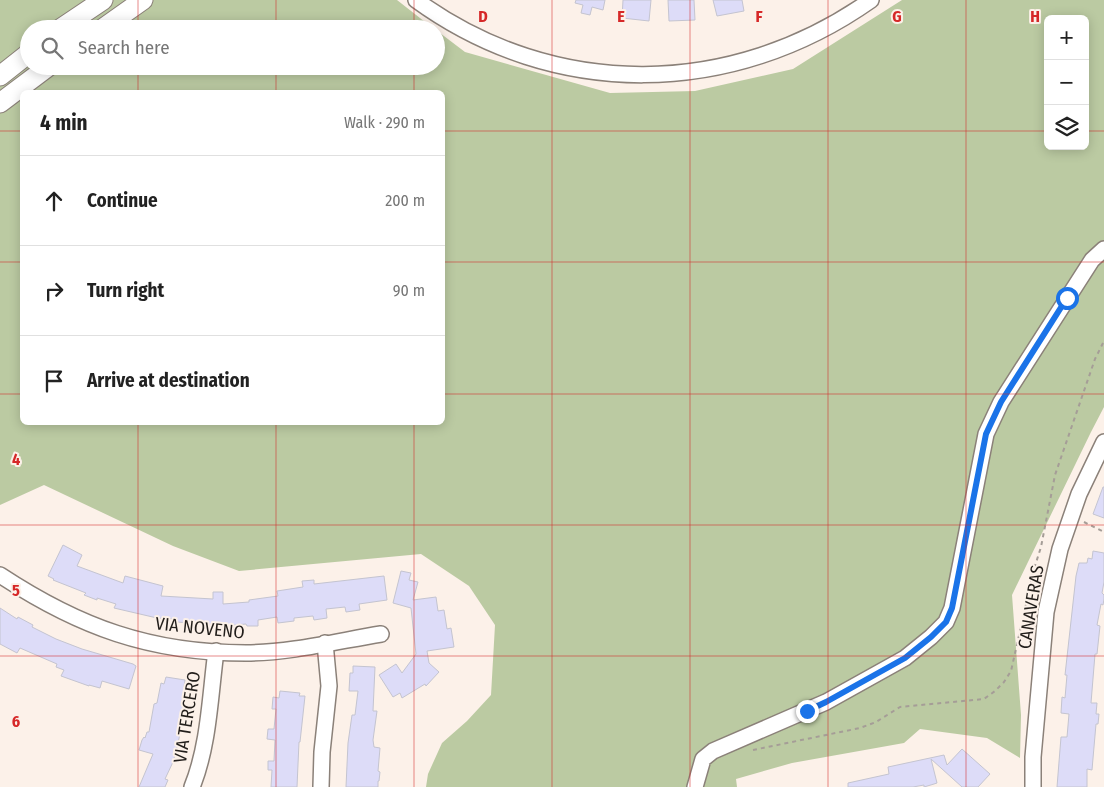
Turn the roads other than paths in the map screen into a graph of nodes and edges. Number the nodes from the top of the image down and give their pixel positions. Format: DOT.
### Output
graph roads {
  1 [pos="103,0"];
  2 [pos="143,0"];
  3 [pos="416,0"];
  4 [pos="871,0"];
  5 [pos="73,20"];
  6 [pos="115,20"];
  7 [pos="20,60"];
  8 [pos="37,75"];
  9 [pos="0,76"];
  10 [pos="0,103"];
  11 [pos="1104,249"];
  12 [pos="1104,442"];
  13 [pos="0,575"];
  14 [pos="381,634"];
  15 [pos="325,643"];
  16 [pos="216,651"];
  17 [pos="192,787"];
  18 [pos="321,787"];
  19 [pos="695,787"];
  20 [pos="1033,787"];
  1 -- 5 [label="main road"];
  2 -- 6 [label="main road"];
  3 -- 4 [label="street"];
  7 -- 9 [label="main road"];
  8 -- 10 [label="main road"];
  11 -- 19 [label="street"];
  12 -- 20 [label="street, CANAVERAS"];
  13 -- 16 [label="street, VIA NOVENO"];
  14 -- 15 [label="street, VIA NOVENO"];
  15 -- 16 [label="street, VIA NOVENO"];
  15 -- 18 [label="street"];
  16 -- 17 [label="street, VIA TERCERO"];
}
